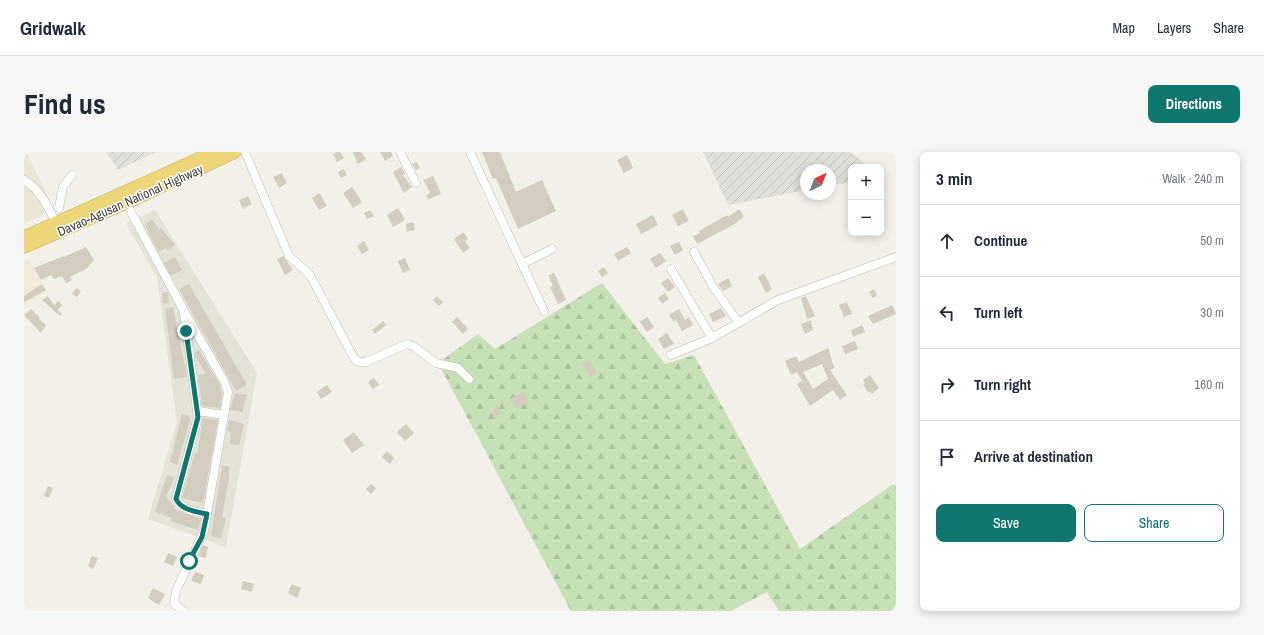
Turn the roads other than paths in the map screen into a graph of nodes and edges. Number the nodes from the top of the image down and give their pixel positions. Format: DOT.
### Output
graph roads {
  1 [pos="214,152"];
  2 [pos="235,152"];
  3 [pos="246,152"];
  4 [pos="400,152"];
  5 [pos="470,152"];
  6 [pos="72,175"];
  7 [pos="24,180"];
  8 [pos="416,183"];
  9 [pos="124,199"];
  10 [pos="59,208"];
  11 [pos="79,218"];
  12 [pos="56,223"];
  13 [pos="24,237"];
  14 [pos="24,247"];
  15 [pos="552,249"];
  16 [pos="694,252"];
  17 [pos="896,257"];
  18 [pos="522,264"];
  19 [pos="671,269"];
  20 [pos="184,311"];
  21 [pos="544,311"];
  22 [pos="739,323"];
  23 [pos="712,338"];
  24 [pos="671,355"];
  25 [pos="469,379"];
  26 [pos="198,411"];
  27 [pos="224,415"];
  28 [pos="207,514"];
  29 [pos="183,611"];
  1 -- 9 [label="highway, Davao-Agusan National Highway"];
  2 -- 9 [label="highway, Davao-Agusan National Highway"];
  3 -- 25 [label="street"];
  4 -- 8 [label="street"];
  5 -- 18 [label="street"];
  6 -- 10 [label="street"];
  7 -- 12 [label="street"];
  9 -- 11 [label="highway, Davao-Agusan National Highway"];
  9 -- 20 [label="street"];
  11 -- 12 [label="highway, Davao-Agusan National Highway"];
  11 -- 14 [label="highway, Davao-Agusan National Highway"];
  12 -- 13 [label="highway, Davao-Agusan National Highway"];
  15 -- 18 [label="street"];
  16 -- 22 [label="street"];
  17 -- 22 [label="street"];
  18 -- 21 [label="street"];
  19 -- 23 [label="street"];
  20 -- 26 [label="street"];
  20 -- 27 [label="street"];
  22 -- 23 [label="street"];
  23 -- 24 [label="street"];
  26 -- 27 [label="street"];
  26 -- 28 [label="street"];
  27 -- 28 [label="street"];
  28 -- 29 [label="street"];
}
